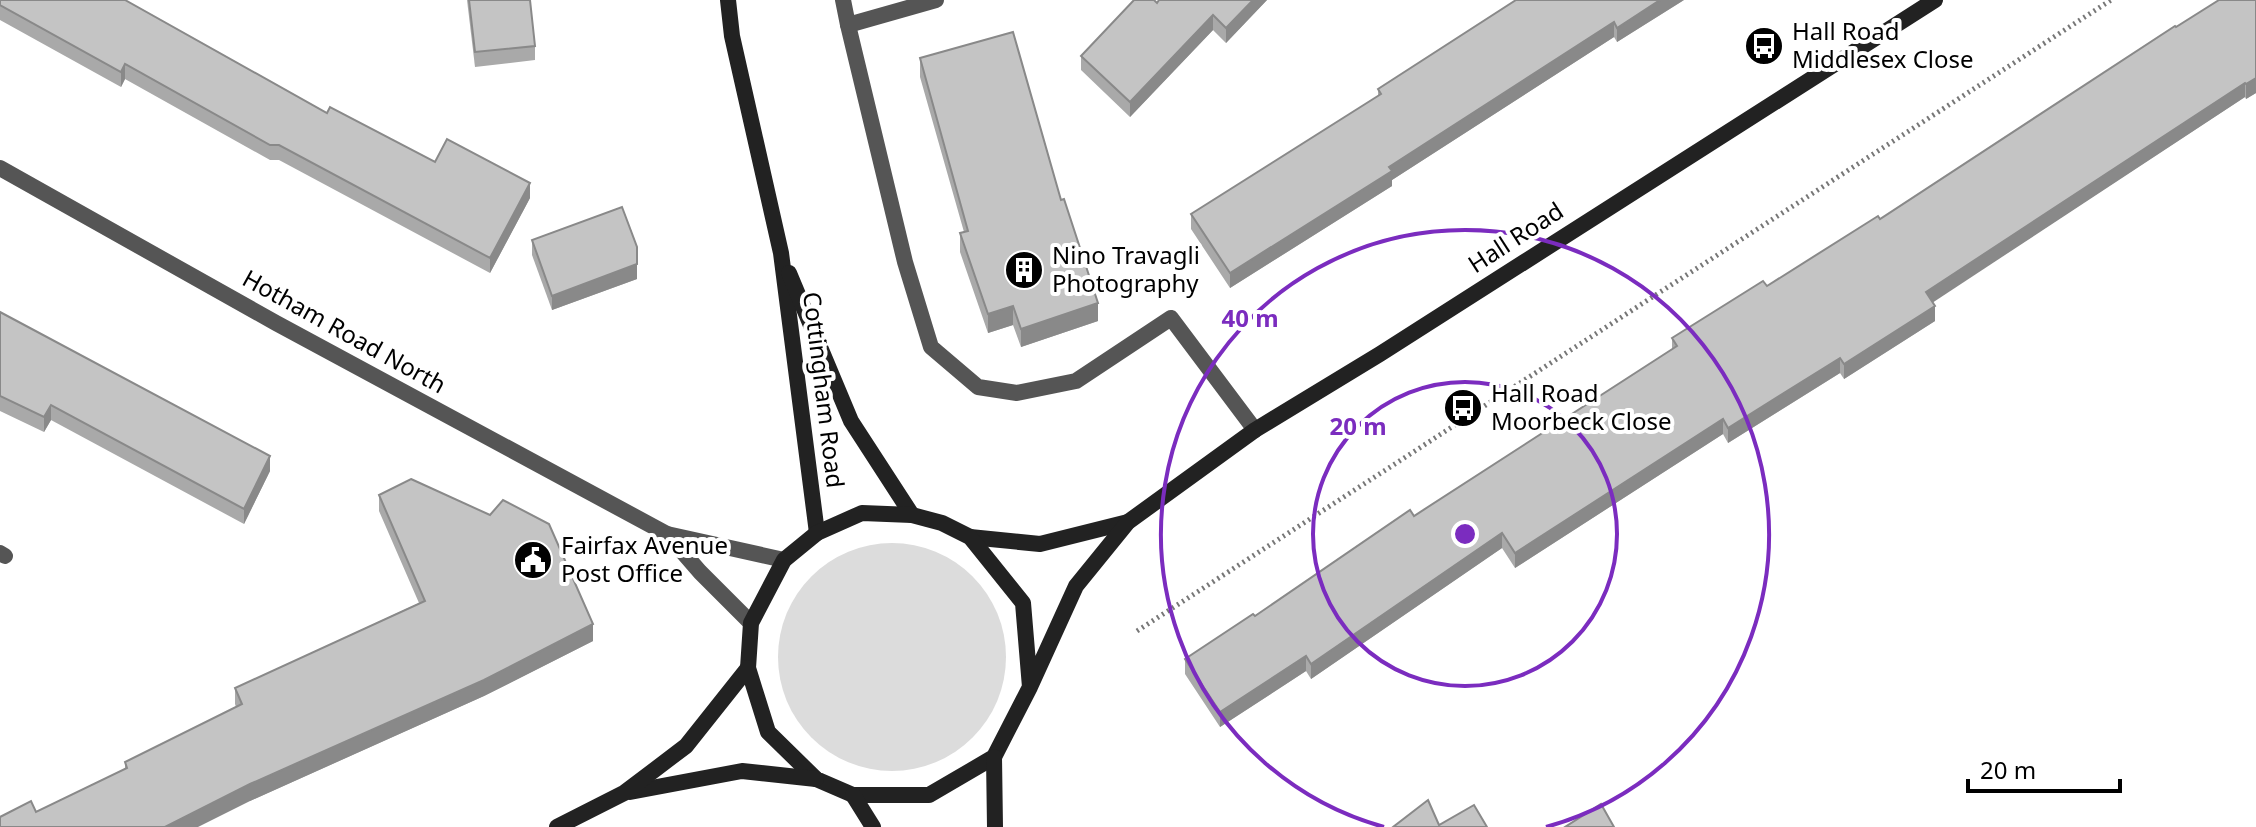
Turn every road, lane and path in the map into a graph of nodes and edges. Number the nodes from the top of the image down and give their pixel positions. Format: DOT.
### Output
graph roads {
  1 [pos="728,0"];
  2 [pos="843,0"];
  3 [pos="936,0"];
  4 [pos="1935,0"];
  5 [pos="2111,0"];
  6 [pos="848,25"];
  7 [pos="0,168"];
  8 [pos="781,253"];
  9 [pos="1255,430"];
  10 [pos="912,515"];
  11 [pos="1128,522"];
  12 [pos="817,533"];
  13 [pos="667,534"];
  14 [pos="970,537"];
  15 [pos="784,560"];
  16 [pos="751,623"];
  17 [pos="1137,631"];
  18 [pos="748,668"];
  19 [pos="1030,687"];
  20 [pos="994,757"];
  21 [pos="816,779"];
  22 [pos="624,793"];
  23 [pos="853,795"];
  24 [pos="557,827"];
  25 [pos="873,827"];
  26 [pos="995,827"];
  1 -- 8 [label="main road, Cottingham Road"];
  2 -- 6 [label="street"];
  3 -- 6 [label="street"];
  4 -- 9 [label="main road, Hall Road"];
  5 -- 17 [label="path"];
  6 -- 9 [label="street"];
  7 -- 13 [label="street, Hotham Road North"];
  8 -- 10 [label="main road, Cottingham Road"];
  8 -- 12 [label="main road, Cottingham Road"];
  9 -- 11 [label="main road, Hall Road"];
  10 -- 12 [label="main road"];
  10 -- 14 [label="main road"];
  11 -- 14 [label="main road, Hall Road"];
  11 -- 19 [label="main road, Hall Road"];
  12 -- 15 [label="main road"];
  13 -- 15 [label="street, Hotham Road North"];
  13 -- 16 [label="street, Hotham Road North"];
  14 -- 19 [label="main road"];
  15 -- 16 [label="main road"];
  16 -- 18 [label="main road"];
  18 -- 21 [label="main road"];
  18 -- 22 [label="main road"];
  19 -- 20 [label="main road"];
  20 -- 23 [label="main road"];
  20 -- 26 [label="main road"];
  21 -- 22 [label="main road"];
  21 -- 23 [label="main road"];
  22 -- 24 [label="main road"];
  23 -- 25 [label="main road"];
}
